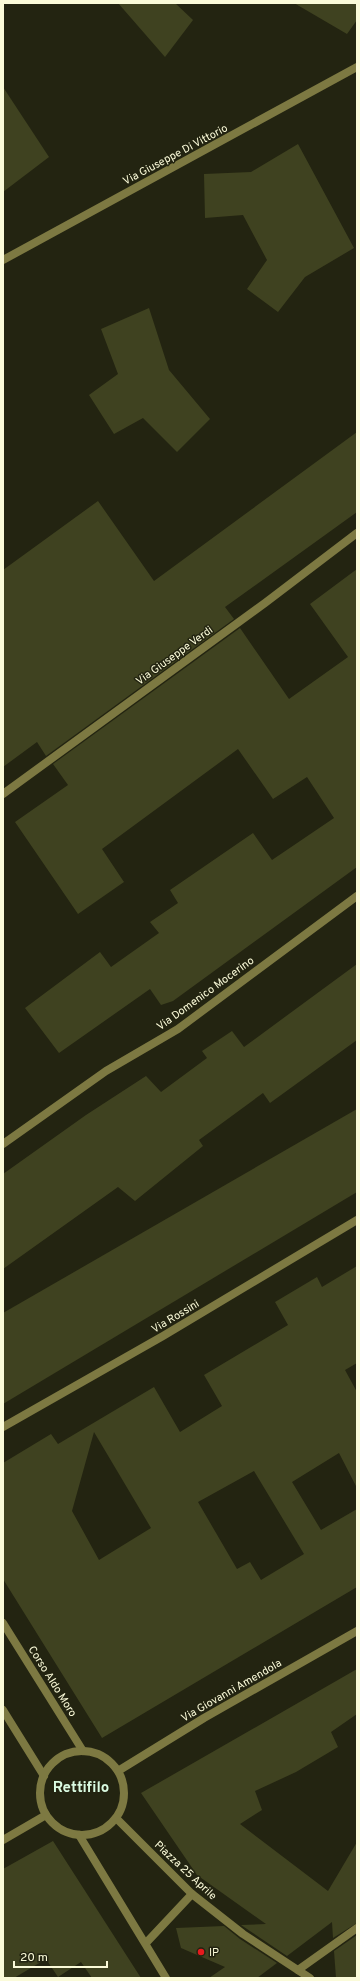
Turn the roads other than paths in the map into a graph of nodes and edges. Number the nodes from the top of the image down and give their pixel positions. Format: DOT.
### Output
graph roads {
  1 [pos="357,67"];
  2 [pos="3,260"];
  3 [pos="357,533"];
  4 [pos="3,794"];
  5 [pos="357,896"];
  6 [pos="3,1144"];
  7 [pos="357,1220"];
  8 [pos="3,1427"];
  9 [pos="3,1623"];
  10 [pos="357,1631"];
  11 [pos="3,1710"];
  12 [pos="83,1751"];
  13 [pos="118,1771"];
  14 [pos="44,1776"];
  15 [pos="46,1814"];
  16 [pos="116,1818"];
  17 [pos="79,1835"];
  18 [pos="3,1840"];
  19 [pos="192,1894"];
  20 [pos="357,1928"];
  21 [pos="146,1943"];
  22 [pos="298,1970"];
  23 [pos="166,1978"];
  24 [pos="310,1978"];
  1 -- 2 [label="street, Via Giuseppe Di Vittorio"];
  3 -- 4 [label="street, Via Giuseppe Verdi"];
  5 -- 6 [label="street, Via Domenico Mocerino"];
  7 -- 8 [label="street, Via Rossini"];
  9 -- 12 [label="street, Corso Aldo Moro"];
  10 -- 13 [label="street, Via Giovanni Amendola"];
  11 -- 14 [label="street"];
  12 -- 13 [label="street"];
  12 -- 14 [label="street"];
  13 -- 16 [label="street"];
  14 -- 15 [label="street"];
  15 -- 17 [label="street"];
  15 -- 18 [label="street"];
  16 -- 17 [label="street"];
  16 -- 19 [label="street, Piazza 25 Aprile"];
  17 -- 21 [label="street"];
  19 -- 21 [label="street"];
  19 -- 22 [label="street, Piazza 25 Aprile"];
  20 -- 22 [label="street"];
  21 -- 23 [label="street"];
  22 -- 24 [label="street, Piazza 25 Aprile"];
}
